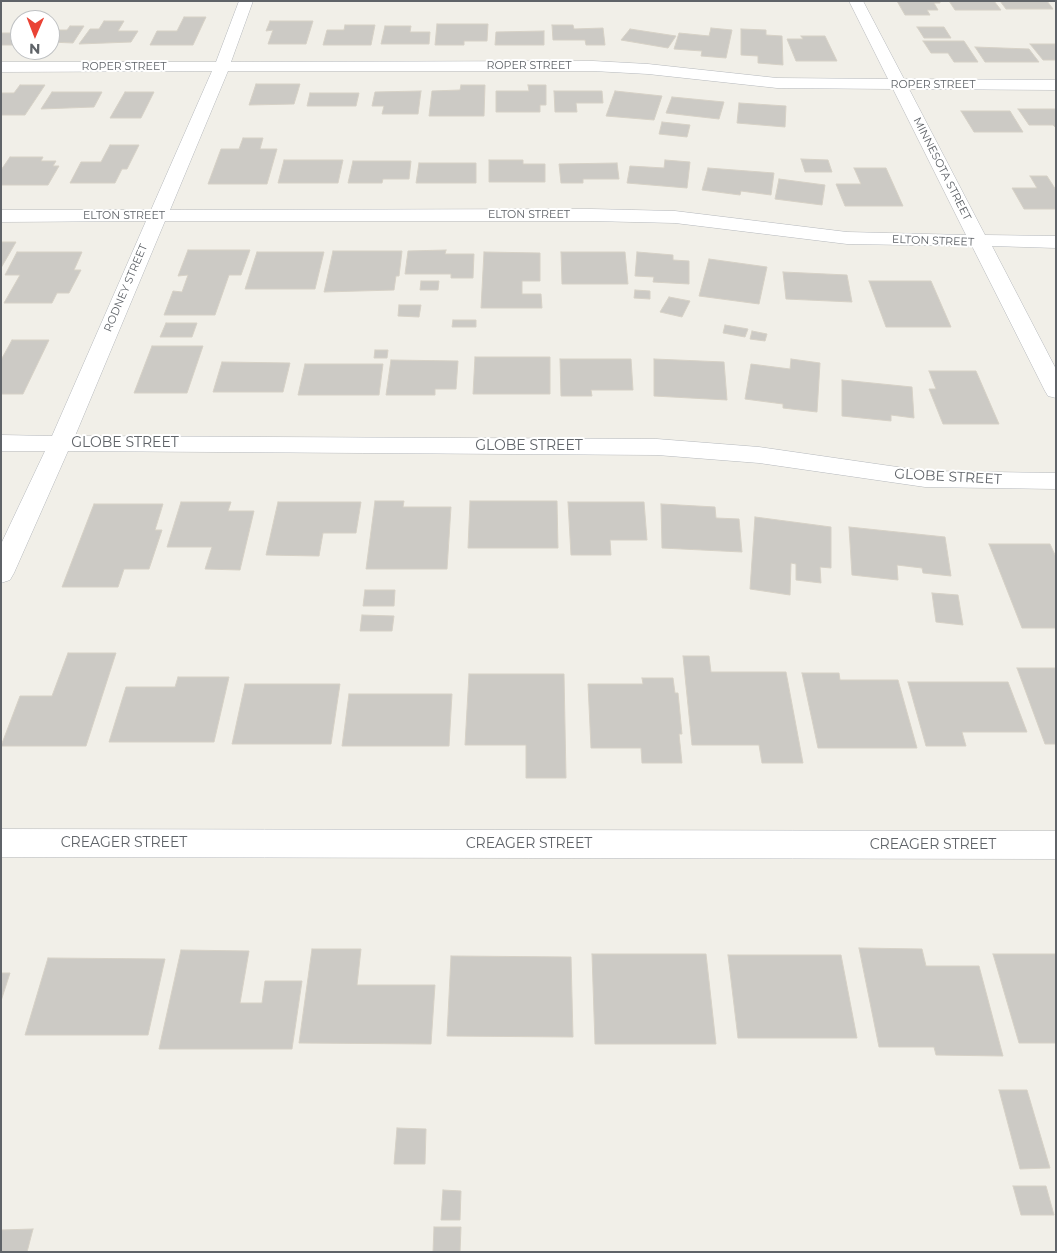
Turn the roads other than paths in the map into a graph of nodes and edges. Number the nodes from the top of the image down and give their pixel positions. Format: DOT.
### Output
graph roads {
  1 [pos="246,1"];
  2 [pos="856,1"];
  3 [pos="1,67"];
  4 [pos="222,67"];
  5 [pos="899,85"];
  6 [pos="1056,85"];
  7 [pos="1,216"];
  8 [pos="157,216"];
  9 [pos="979,242"];
  10 [pos="1056,242"];
  11 [pos="1056,391"];
  12 [pos="1,443"];
  13 [pos="60,443"];
  14 [pos="1056,481"];
  15 [pos="1,573"];
  16 [pos="1,843"];
  17 [pos="1056,845"];
  1 -- 4 [label="street, RODNEY STREET"];
  2 -- 5 [label="street, MINNESOTA STREET"];
  3 -- 4 [label="street, ROPER STREET"];
  4 -- 5 [label="street, ROPER STREET"];
  4 -- 8 [label="street, RODNEY STREET"];
  5 -- 6 [label="street, ROPER STREET"];
  5 -- 9 [label="street, MINNESOTA STREET"];
  7 -- 8 [label="street, ELTON STREET"];
  8 -- 9 [label="street, ELTON STREET"];
  8 -- 13 [label="street, RODNEY STREET"];
  9 -- 10 [label="street, ELTON STREET"];
  9 -- 11 [label="street, MINNESOTA STREET"];
  12 -- 13 [label="street, GLOBE STREET"];
  13 -- 14 [label="street, GLOBE STREET"];
  13 -- 15 [label="street, RODNEY STREET"];
  16 -- 17 [label="street, CREAGER STREET"];
}
